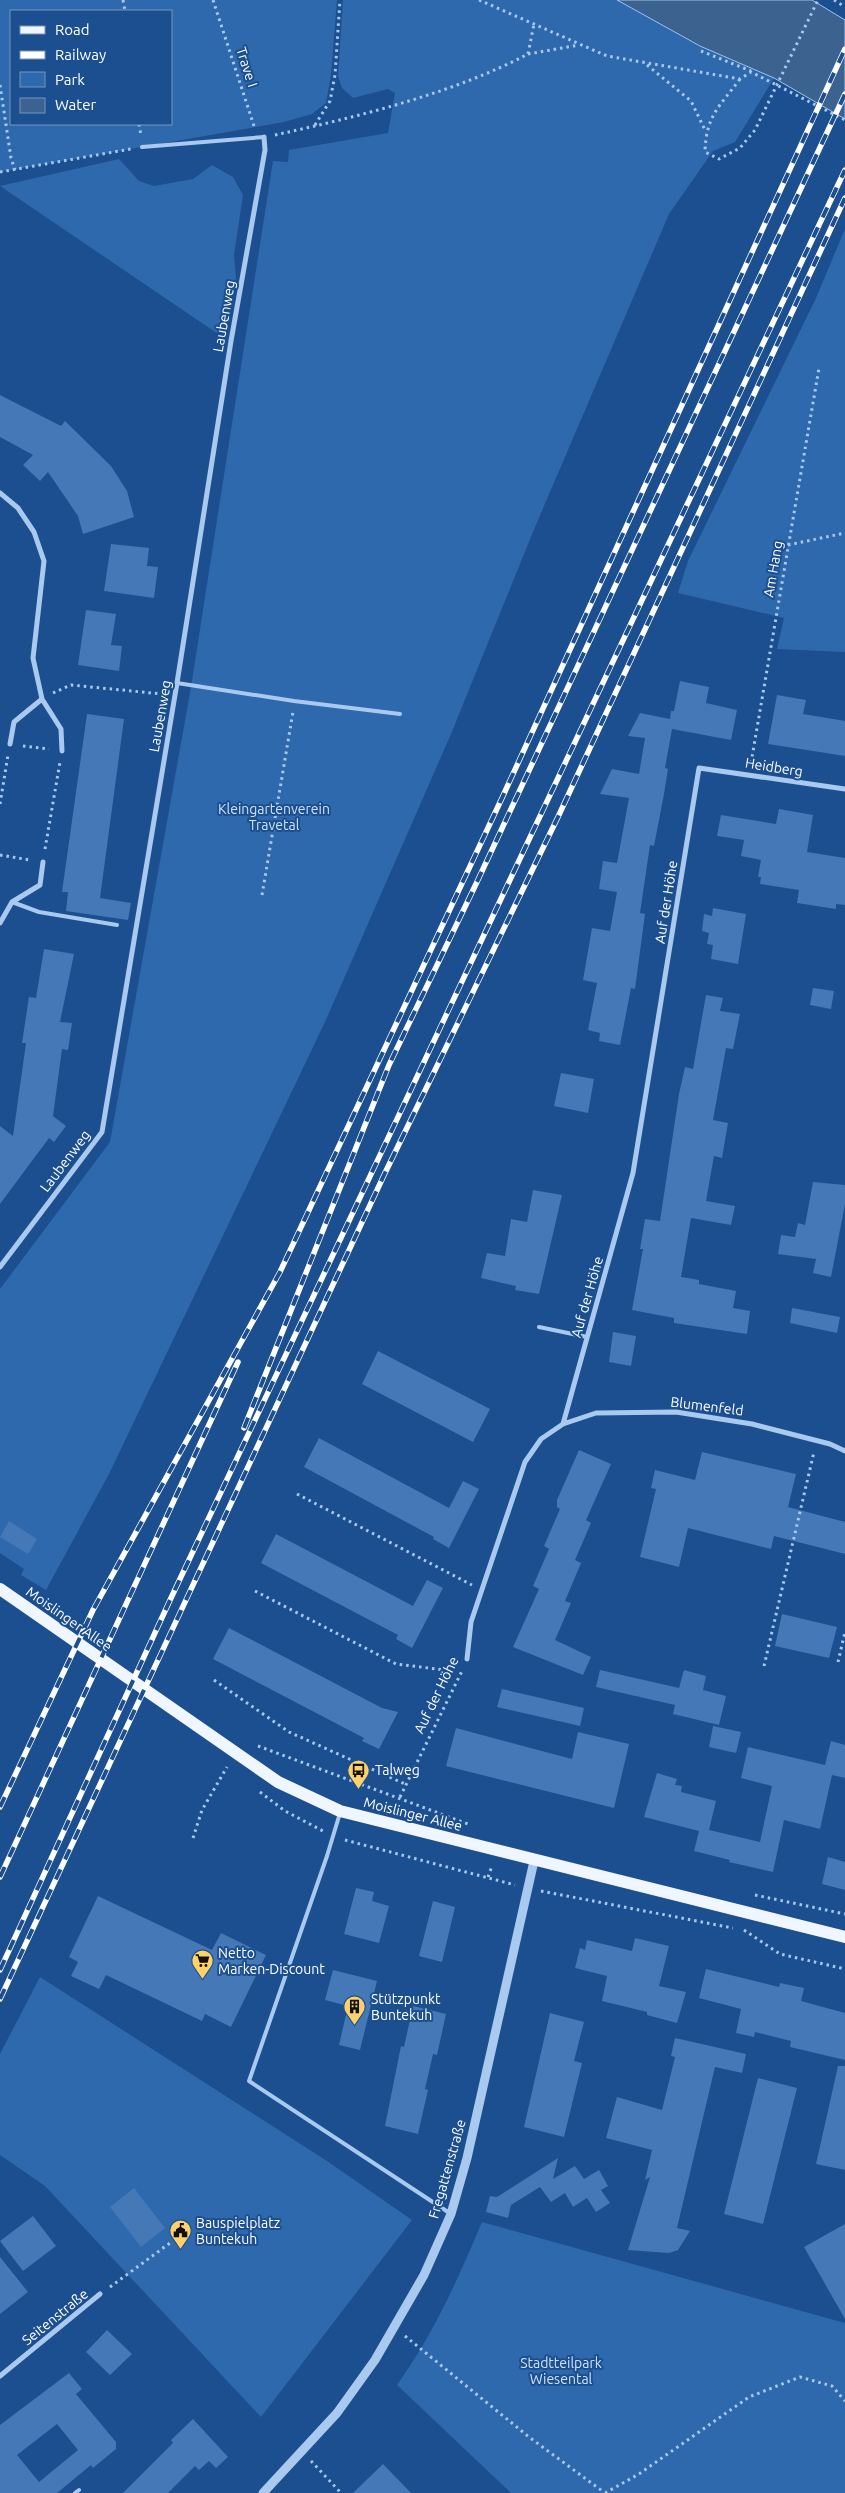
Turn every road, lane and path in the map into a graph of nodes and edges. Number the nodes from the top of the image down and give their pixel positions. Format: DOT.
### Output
graph roads {
  1 [pos="213,0"];
  2 [pos="340,0"];
  3 [pos="479,0"];
  4 [pos="818,0"];
  5 [pos="834,0"];
  6 [pos="845,7"];
  7 [pos="534,24"];
  8 [pos="581,45"];
  9 [pos="701,50"];
  10 [pos="528,54"];
  11 [pos="646,63"];
  12 [pos="751,72"];
  13 [pos="740,79"];
  14 [pos="0,85"];
  15 [pos="845,120"];
  16 [pos="314,126"];
  17 [pos="705,130"];
  18 [pos="264,137"];
  19 [pos="142,147"];
  20 [pos="15,170"];
  21 [pos="0,172"];
  22 [pos="819,368"];
  23 [pos="0,493"];
  24 [pos="845,533"];
  25 [pos="788,545"];
  26 [pos="177,683"];
  27 [pos="174,695"];
  28 [pos="42,698"];
  29 [pos="294,701"];
  30 [pos="400,714"];
  31 [pos="10,744"];
  32 [pos="62,751"];
  33 [pos="699,768"];
  34 [pos="749,774"];
  35 [pos="845,789"];
  36 [pos="0,803"];
  37 [pos="0,854"];
  38 [pos="44,862"];
  39 [pos="262,895"];
  40 [pos="12,902"];
  41 [pos="0,923"];
  42 [pos="117,925"];
  43 [pos="0,1267"];
  44 [pos="539,1327"];
  45 [pos="587,1337"];
  46 [pos="563,1424"];
  47 [pos="816,1441"];
  48 [pos="845,1451"];
  49 [pos="298,1494"];
  50 [pos="482,1590"];
  51 [pos="255,1591"];
  52 [pos="1,1593"];
  53 [pos="845,1632"];
  54 [pos="468,1659"];
  55 [pos="838,1662"];
  56 [pos="764,1666"];
  57 [pos="453,1671"];
  58 [pos="214,1680"];
  59 [pos="254,1745"];
  60 [pos="227,1767"];
  61 [pos="405,1784"];
  62 [pos="400,1797"];
  63 [pos="340,1811"];
  64 [pos="476,1827"];
  65 [pos="194,1838"];
  66 [pos="534,1860"];
  67 [pos="845,1937"];
  68 [pos="451,2214"];
  69 [pos="170,2243"];
  70 [pos="100,2294"];
  71 [pos="395,2328"];
  72 [pos="0,2376"];
  73 [pos="845,2401"];
  74 [pos="302,2452"];
  75 [pos="264,2493"];
  76 [pos="341,2493"];
  77 [pos="605,2493"];
  1 -- 18 [label="path, Trave I"];
  2 -- 16 [label="path"];
  3 -- 7 [label="path"];
  4 -- 17 [label="path"];
  5 -- 6 [label="path"];
  7 -- 8 [label="path"];
  7 -- 10 [label="path"];
  8 -- 10 [label="path"];
  8 -- 11 [label="path"];
  9 -- 12 [label="path"];
  10 -- 16 [label="path"];
  11 -- 13 [label="path"];
  11 -- 17 [label="path"];
  12 -- 13 [label="path"];
  12 -- 15 [label="path"];
  13 -- 17 [label="path"];
  14 -- 20 [label="path"];
  16 -- 18 [label="path"];
  18 -- 19 [label="lane"];
  18 -- 26 [label="street, Laubenweg"];
  19 -- 20 [label="path"];
  20 -- 21 [label="path"];
  22 -- 25 [label="path, Am Hang"];
  23 -- 28 [label="street"];
  24 -- 25 [label="path"];
  25 -- 34 [label="path, Am Hang"];
  26 -- 27 [label="street, Laubenweg"];
  26 -- 29 [label="lane"];
  27 -- 28 [label="path"];
  27 -- 43 [label="street, Laubenweg"];
  28 -- 31 [label="street"];
  28 -- 32 [label="street"];
  29 -- 30 [label="lane"];
  29 -- 39 [label="path"];
  31 -- 32 [label="path"];
  31 -- 36 [label="path"];
  32 -- 38 [label="path"];
  33 -- 34 [label="street, Heidberg"];
  33 -- 45 [label="street, Auf der Höhe"];
  34 -- 35 [label="street, Heidberg"];
  37 -- 38 [label="path"];
  38 -- 40 [label="street"];
  40 -- 41 [label="street"];
  40 -- 42 [label="lane"];
  44 -- 45 [label="lane"];
  45 -- 46 [label="street, Auf der Höhe"];
  46 -- 47 [label="street, Blumenfeld"];
  46 -- 50 [label="street, Auf der Höhe"];
  47 -- 48 [label="street, Blumenfeld"];
  47 -- 56 [label="path"];
  49 -- 50 [label="path"];
  50 -- 54 [label="street, Auf der Höhe"];
  51 -- 57 [label="path"];
  52 -- 63 [label="main road, Moislinger Allee"];
  53 -- 55 [label="path"];
  54 -- 61 [label="path, Auf der Höhe"];
  58 -- 61 [label="path"];
  59 -- 62 [label="path"];
  60 -- 65 [label="path"];
  61 -- 62 [label="path, Auf der Höhe"];
  62 -- 64 [label="path"];
  63 -- 66 [label="main road, Moislinger Allee"];
  63 -- 68 [label="lane"];
  66 -- 67 [label="main road, Moislinger Allee"];
  66 -- 68 [label="street, Fregattenstraße"];
  68 -- 71 [label="street, Fregattenstraße"];
  69 -- 70 [label="path"];
  70 -- 72 [label="street, Seitenstraße"];
  71 -- 74 [label="street, Fregattenstraße"];
  71 -- 77 [label="path"];
  73 -- 77 [label="path"];
  74 -- 75 [label="street, Fregattenstraße"];
  74 -- 76 [label="path"];
}
